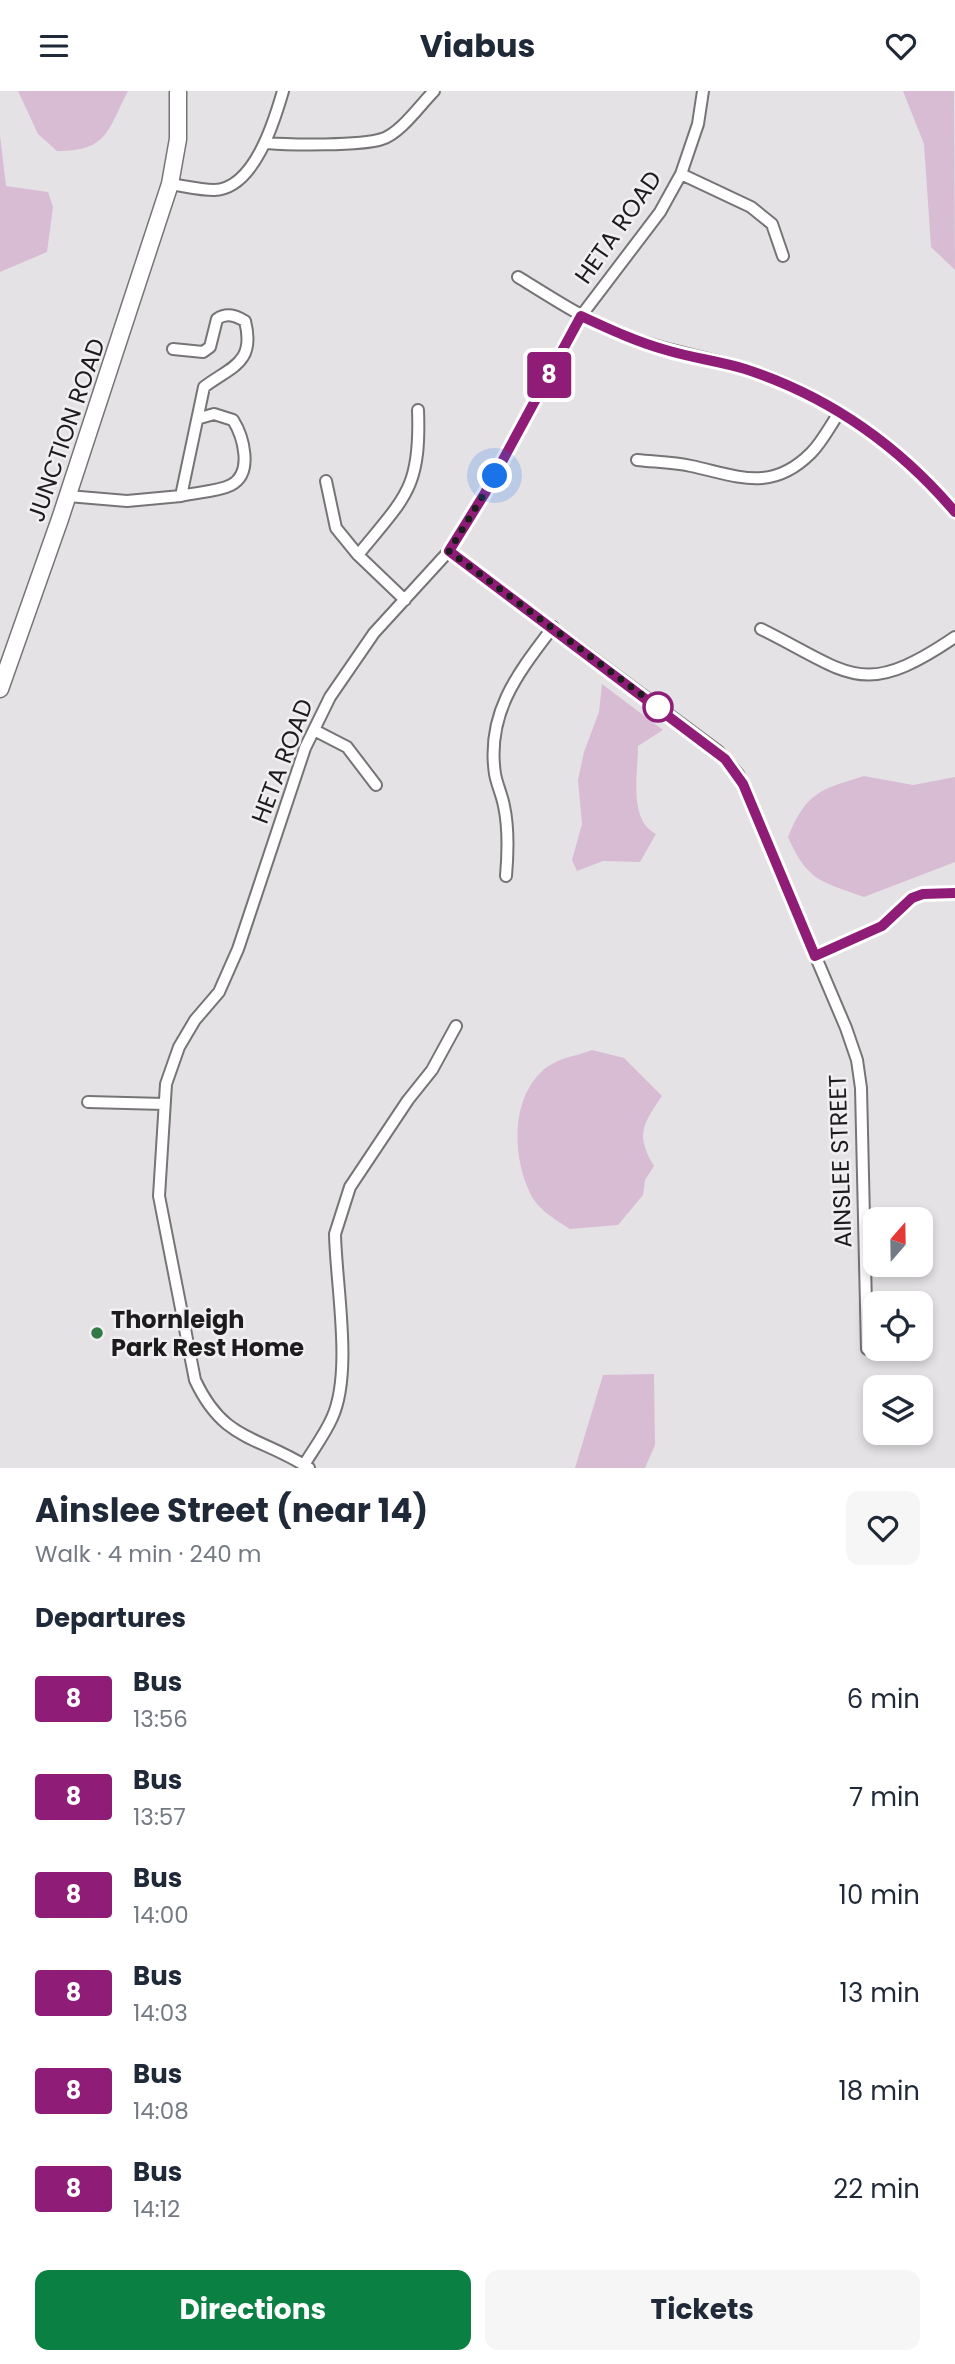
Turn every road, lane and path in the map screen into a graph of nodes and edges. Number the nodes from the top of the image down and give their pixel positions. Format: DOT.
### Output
graph roads {
  1 [pos="178,91"];
  2 [pos="283,91"];
  3 [pos="434,91"];
  4 [pos="703,91"];
  5 [pos="267,143"];
  6 [pos="681,174"];
  7 [pos="170,184"];
  8 [pos="783,256"];
  9 [pos="518,277"];
  10 [pos="581,316"];
  11 [pos="173,349"];
  12 [pos="418,410"];
  13 [pos="839,413"];
  14 [pos="200,418"];
  15 [pos="637,460"];
  16 [pos="326,481"];
  17 [pos="68,496"];
  18 [pos="181,496"];
  19 [pos="955,513"];
  20 [pos="449,551"];
  21 [pos="358,555"];
  22 [pos="405,600"];
  23 [pos="553,627"];
  24 [pos="761,629"];
  25 [pos="955,637"];
  26 [pos="0,689"];
  27 [pos="314,730"];
  28 [pos="376,785"];
  29 [pos="506,876"];
  30 [pos="955,893"];
  31 [pos="815,956"];
  32 [pos="456,1026"];
  33 [pos="89,1102"];
  34 [pos="164,1104"];
  35 [pos="865,1291"];
  36 [pos="307,1466"];
  1 -- 7 [label="highway, JUNCTION ROAD"];
  2 -- 5 [label="street"];
  3 -- 5 [label="street"];
  4 -- 6 [label="street, HETA ROAD"];
  5 -- 7 [label="street"];
  6 -- 8 [label="street"];
  6 -- 10 [label="street, HETA ROAD"];
  7 -- 17 [label="highway, JUNCTION ROAD"];
  9 -- 10 [label="street"];
  10 -- 13 [label="street"];
  10 -- 20 [label="street, HETA ROAD"];
  11 -- 14 [label="street"];
  12 -- 21 [label="street"];
  13 -- 15 [label="street"];
  13 -- 19 [label="street"];
  14 -- 18 [label="street"];
  14 -- 18 [label="street"];
  16 -- 21 [label="street"];
  17 -- 18 [label="street"];
  17 -- 26 [label="highway, JUNCTION ROAD"];
  20 -- 22 [label="street, HETA ROAD"];
  20 -- 23 [label="street, AINSLEE STREET"];
  21 -- 22 [label="street"];
  22 -- 27 [label="street, HETA ROAD"];
  23 -- 29 [label="street"];
  23 -- 31 [label="street, AINSLEE STREET"];
  24 -- 25 [label="street"];
  27 -- 28 [label="street"];
  27 -- 34 [label="street, HETA ROAD"];
  30 -- 31 [label="street"];
  31 -- 35 [label="street, AINSLEE STREET"];
  32 -- 36 [label="street"];
  33 -- 34 [label="street"];
  34 -- 36 [label="street, HETA ROAD"];
}
